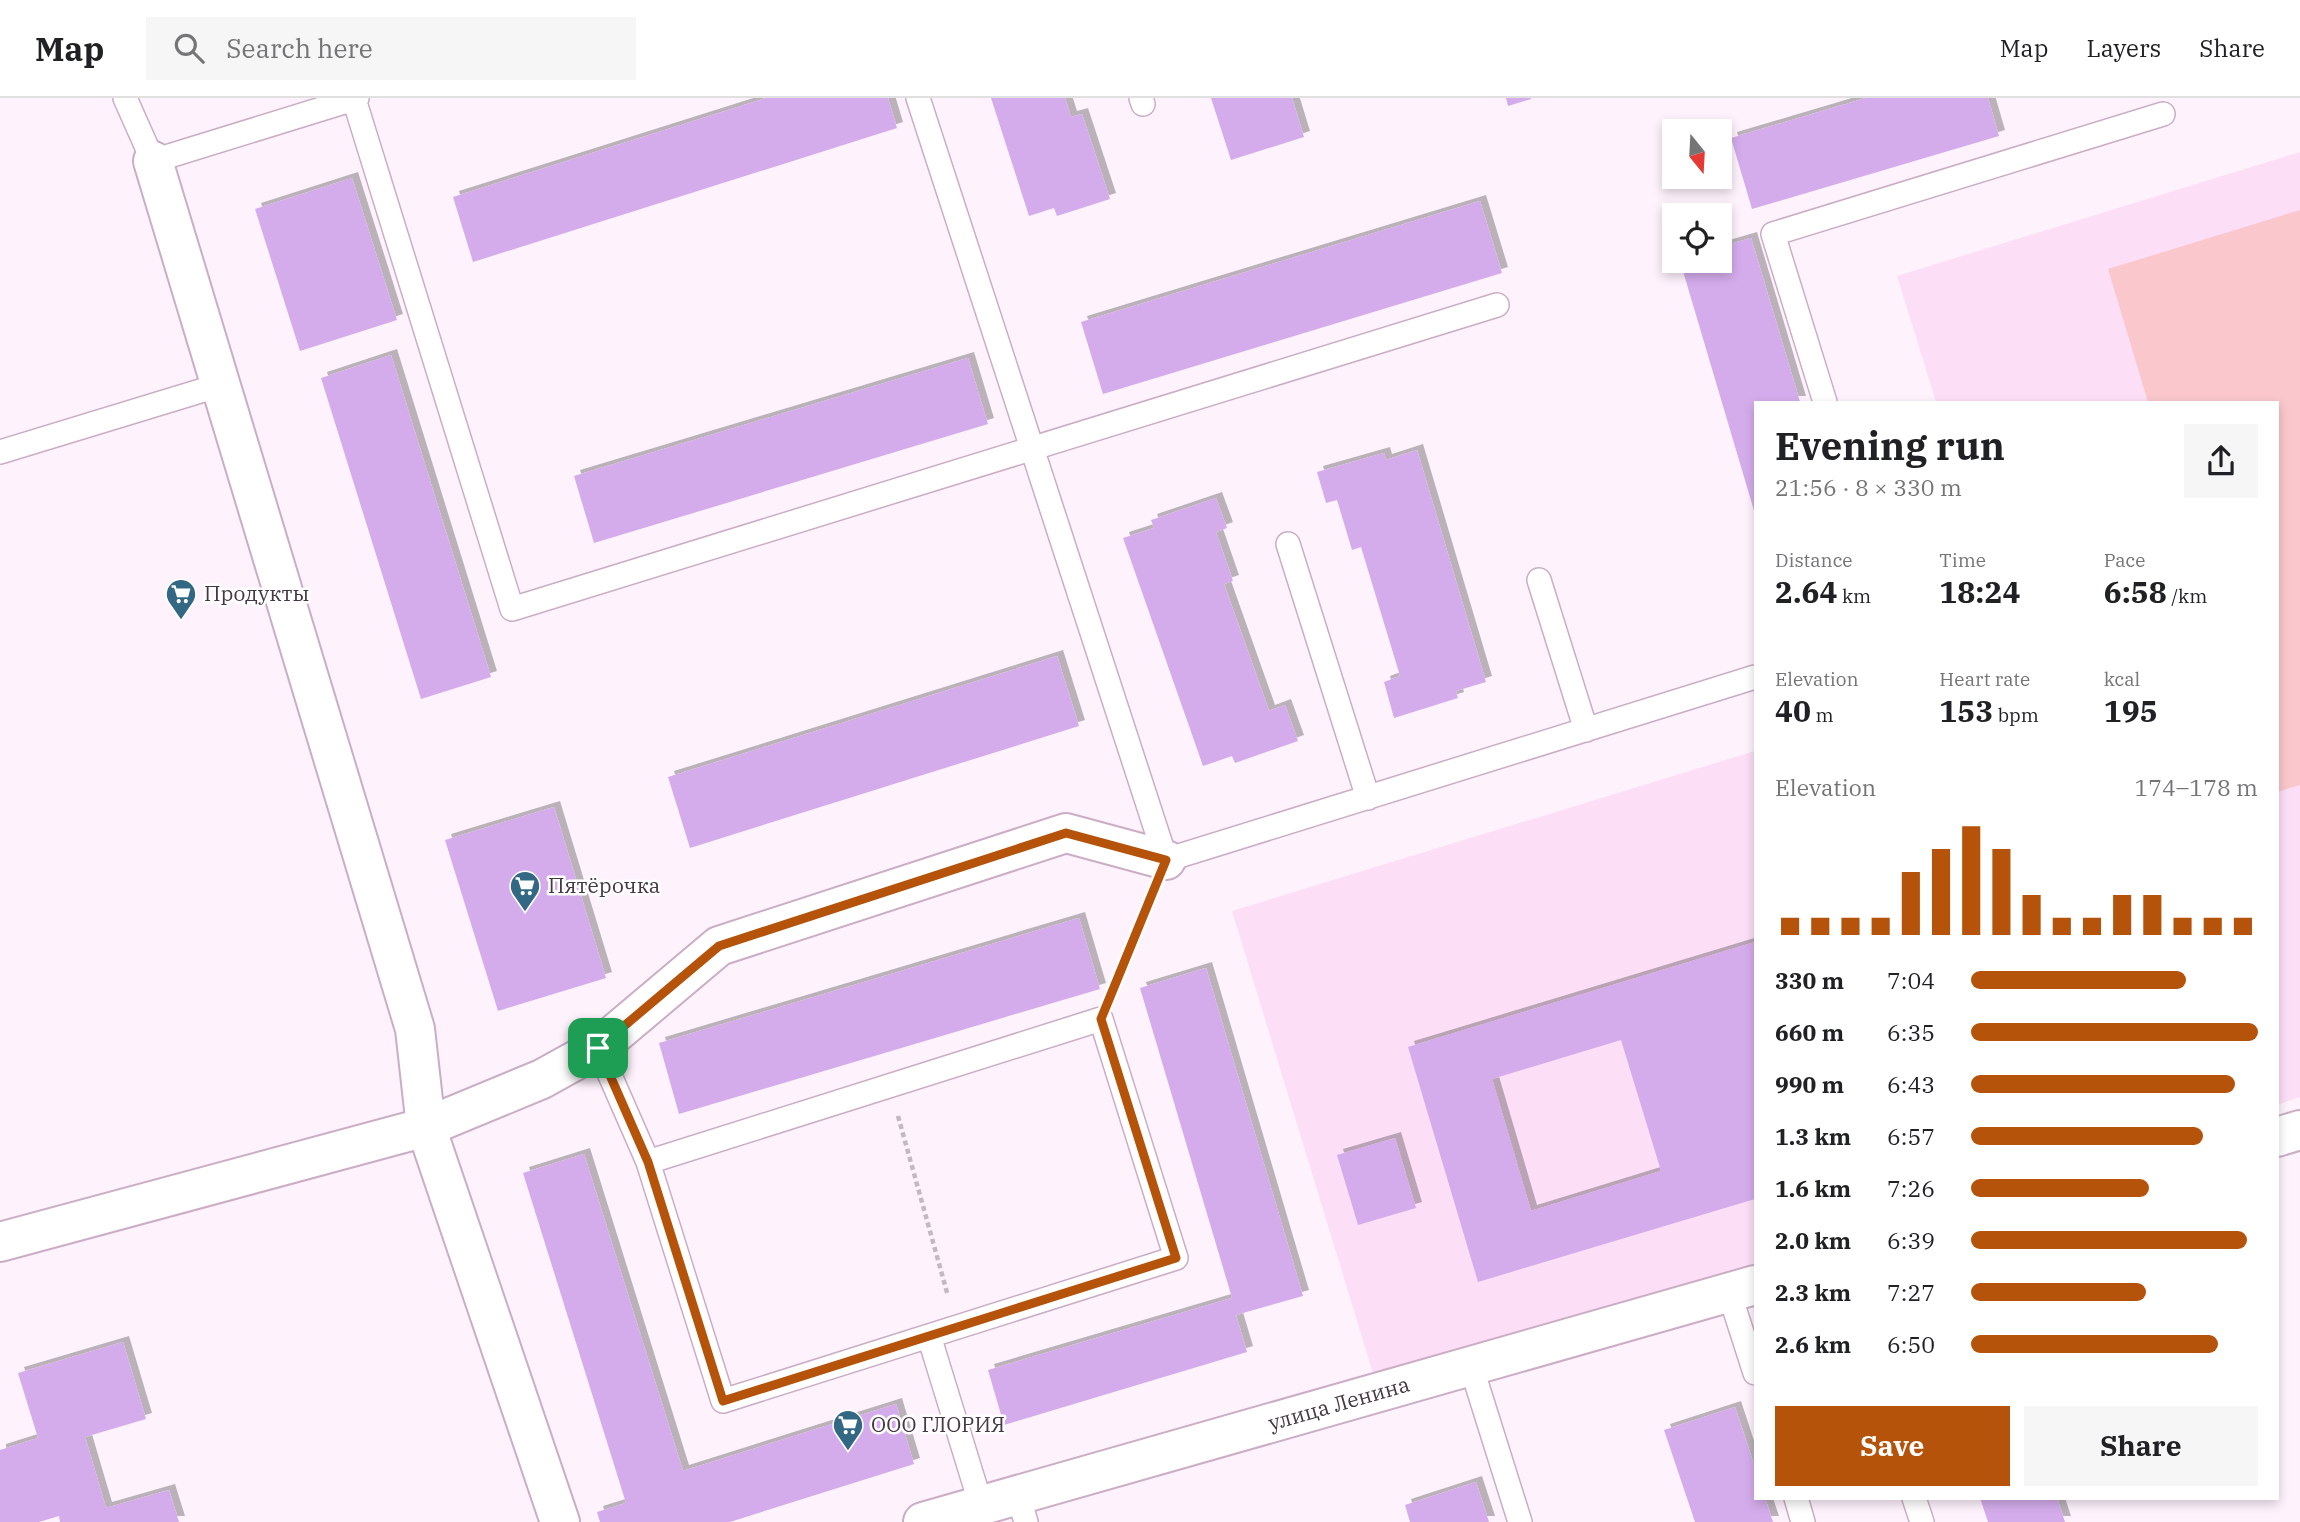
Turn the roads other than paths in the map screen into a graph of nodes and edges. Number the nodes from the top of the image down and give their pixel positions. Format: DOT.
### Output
graph roads {
  1 [pos="125,98"];
  2 [pos="356,98"];
  3 [pos="918,98"];
  4 [pos="2162,114"];
  5 [pos="153,161"];
  6 [pos="1497,305"];
  7 [pos="220,385"];
  8 [pos="1825,401"];
  9 [pos="1032,449"];
  10 [pos="0,452"];
  11 [pos="1289,544"];
  12 [pos="1539,580"];
  13 [pos="1754,677"];
  14 [pos="1586,730"];
  15 [pos="1368,798"];
  16 [pos="1166,860"];
  17 [pos="598,1048"];
  18 [pos="426,1127"];
  19 [pos="2300,1130"];
  20 [pos="2279,1136"];
  21 [pos="648,1162"];
  22 [pos="0,1242"];
  23 [pos="1742,1289"];
  24 [pos="929,1336"];
  25 [pos="1471,1366"];
  26 [pos="1754,1367"];
  27 [pos="1797,1500"];
  28 [pos="1915,1500"];
  29 [pos="981,1506"];
  30 [pos="1022,1508"];
  31 [pos="560,1522"];
  32 [pos="923,1522"];
  33 [pos="1520,1522"];
  34 [pos="1803,1522"];
  35 [pos="1922,1522"];
  1 -- 5 [label="lane"];
  2 -- 5 [label="lane"];
  2 -- 9 [label="lane"];
  3 -- 9 [label="lane"];
  4 -- 8 [label="lane"];
  5 -- 7 [label="street"];
  6 -- 9 [label="lane"];
  7 -- 10 [label="lane"];
  7 -- 18 [label="street"];
  9 -- 16 [label="lane"];
  11 -- 15 [label="lane"];
  12 -- 14 [label="lane"];
  13 -- 14 [label="lane"];
  14 -- 15 [label="lane"];
  15 -- 16 [label="lane"];
  16 -- 17 [label="street"];
  17 -- 18 [label="street"];
  17 -- 21 [label="lane"];
  18 -- 22 [label="street"];
  18 -- 31 [label="street"];
  19 -- 20 [label="street"];
  21 -- 24 [label="lane"];
  21 -- 24 [label="lane"];
  23 -- 25 [label="street, улица Ленина"];
  23 -- 26 [label="lane"];
  24 -- 29 [label="lane"];
  25 -- 30 [label="street, улица Ленина"];
  25 -- 33 [label="lane"];
  27 -- 34 [label="lane"];
  28 -- 35 [label="lane"];
  29 -- 30 [label="street, улица Ленина"];
  29 -- 32 [label="street, улица Ленина"];
}
